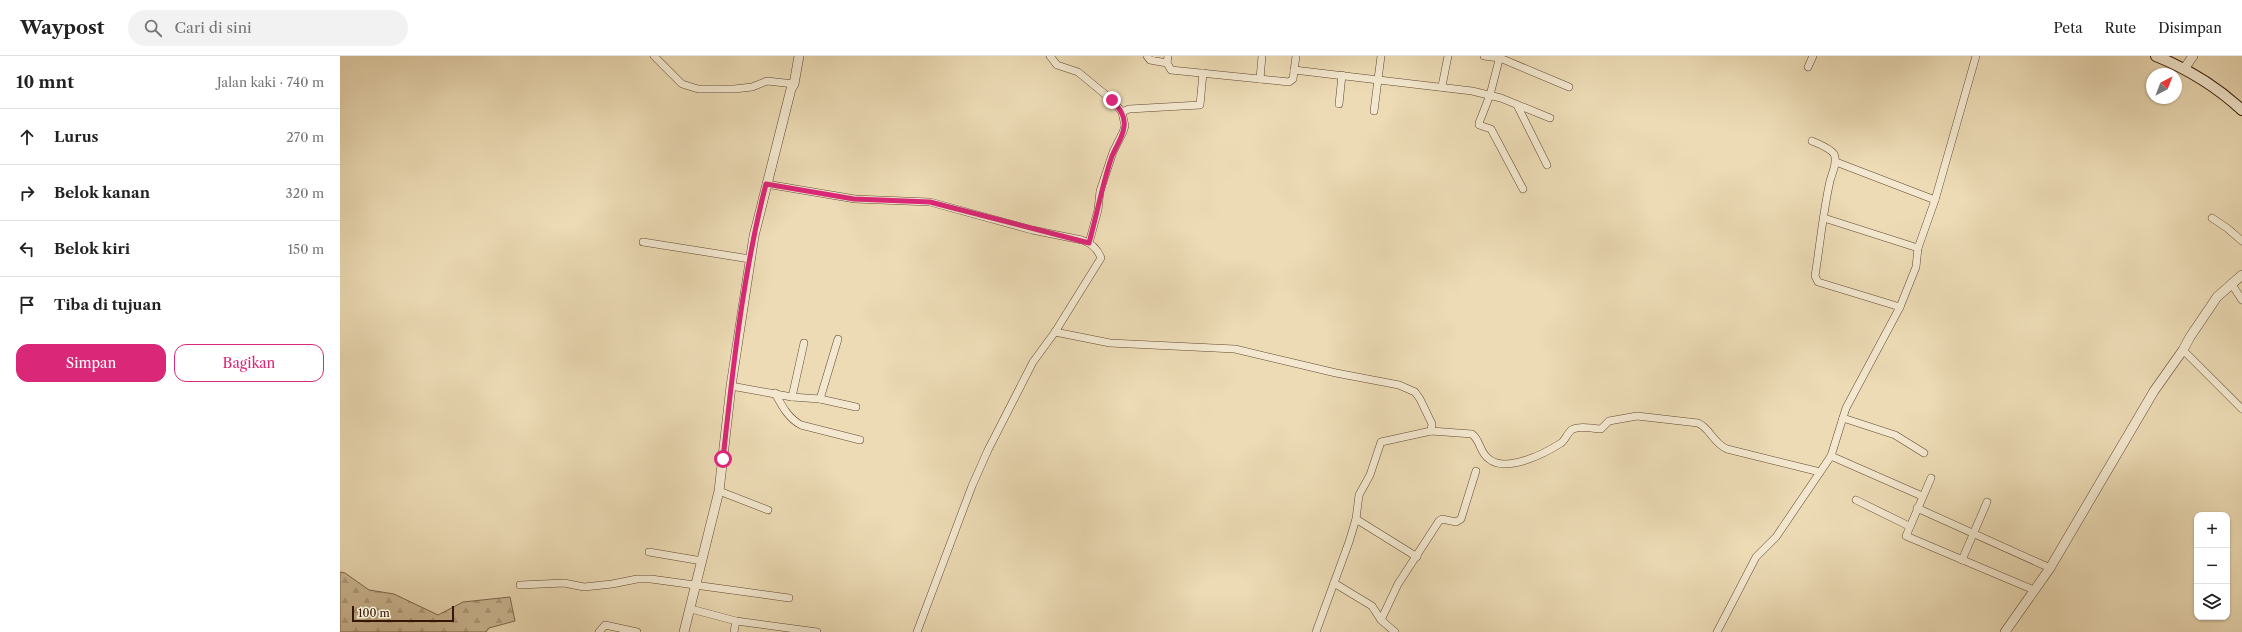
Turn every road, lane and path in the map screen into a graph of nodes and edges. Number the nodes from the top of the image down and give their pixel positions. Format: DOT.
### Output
graph roads {
  1 [pos="654,56"];
  2 [pos="799,56"];
  3 [pos="1050,56"];
  4 [pos="1147,56"];
  5 [pos="1262,56"];
  6 [pos="1296,56"];
  7 [pos="1381,56"];
  8 [pos="1448,56"];
  9 [pos="1484,56"];
  10 [pos="1813,56"];
  11 [pos="1976,56"];
  12 [pos="2156,56"];
  13 [pos="2193,56"];
  14 [pos="1500,57"];
  15 [pos="1168,60"];
  16 [pos="1808,67"];
  17 [pos="2184,69"];
  18 [pos="1294,70"];
  19 [pos="1203,73"];
  20 [pos="1342,75"];
  21 [pos="1260,79"];
  22 [pos="1378,79"];
  23 [pos="794,84"];
  24 [pos="1442,86"];
  25 [pos="1569,87"];
  26 [pos="1490,94"];
  27 [pos="1339,104"];
  28 [pos="1517,105"];
  29 [pos="2242,110"];
  30 [pos="1374,111"];
  31 [pos="1122,112"];
  32 [pos="1550,118"];
  33 [pos="1812,141"];
  34 [pos="1836,162"];
  35 [pos="1547,165"];
  36 [pos="766,184"];
  37 [pos="1523,189"];
  38 [pos="1935,200"];
  39 [pos="1824,218"];
  40 [pos="2212,218"];
  41 [pos="2242,241"];
  42 [pos="643,242"];
  43 [pos="1089,243"];
  44 [pos="1918,248"];
  45 [pos="750,259"];
  46 [pos="2242,275"];
  47 [pos="2231,283"];
  48 [pos="2242,300"];
  49 [pos="1900,307"];
  50 [pos="1055,332"];
  51 [pos="838,339"];
  52 [pos="804,343"];
  53 [pos="2183,350"];
  54 [pos="731,386"];
  55 [pos="775,393"];
  56 [pos="792,397"];
  57 [pos="820,399"];
  58 [pos="856,407"];
  59 [pos="2242,409"];
  60 [pos="1843,418"];
  61 [pos="1431,431"];
  62 [pos="860,440"];
  63 [pos="1924,453"];
  64 [pos="1831,456"];
  65 [pos="1476,471"];
  66 [pos="1820,472"];
  67 [pos="1931,478"];
  68 [pos="719,491"];
  69 [pos="1922,496"];
  70 [pos="1856,500"];
  71 [pos="1987,502"];
  72 [pos="1917,508"];
  73 [pos="768,510"];
  74 [pos="1356,519"];
  75 [pos="1909,526"];
  76 [pos="1974,534"];
  77 [pos="649,552"];
  78 [pos="1417,557"];
  79 [pos="1962,560"];
  80 [pos="702,561"];
  81 [pos="2050,568"];
  82 [pos="1334,583"];
  83 [pos="520,585"];
  84 [pos="696,586"];
  85 [pos="2034,590"];
  86 [pos="789,598"];
  87 [pos="691,609"];
  88 [pos="1381,620"];
  89 [pos="736,621"];
  90 [pos="772,629"];
  91 [pos="599,632"];
  92 [pos="637,632"];
  93 [pos="684,632"];
  94 [pos="734,632"];
  95 [pos="817,632"];
  96 [pos="917,632"];
  97 [pos="1316,632"];
  98 [pos="1395,632"];
  99 [pos="1717,632"];
  100 [pos="2006,632"];
  1 -- 23 [label="street"];
  2 -- 23 [label="street"];
  3 -- 31 [label="street"];
  4 -- 15 [label="street"];
  5 -- 21 [label="street"];
  6 -- 18 [label="street"];
  7 -- 22 [label="street"];
  8 -- 24 [label="street"];
  9 -- 14 [label="street"];
  10 -- 16 [label="street"];
  11 -- 38 [label="street"];
  12 -- 17 [label="main road"];
  13 -- 17 [label="street"];
  14 -- 25 [label="street"];
  14 -- 26 [label="street"];
  15 -- 19 [label="street"];
  17 -- 29 [label="main road"];
  18 -- 20 [label="street"];
  18 -- 21 [label="street"];
  19 -- 21 [label="street"];
  19 -- 31 [label="street"];
  20 -- 22 [label="street"];
  20 -- 27 [label="street"];
  22 -- 24 [label="street"];
  22 -- 30 [label="street"];
  23 -- 36 [label="street"];
  24 -- 26 [label="street"];
  26 -- 28 [label="street"];
  26 -- 37 [label="street"];
  28 -- 32 [label="street"];
  28 -- 35 [label="street"];
  31 -- 43 [label="street"];
  33 -- 34 [label="street"];
  34 -- 38 [label="street"];
  34 -- 39 [label="street"];
  36 -- 43 [label="street"];
  36 -- 45 [label="street"];
  38 -- 44 [label="street"];
  39 -- 44 [label="street"];
  39 -- 49 [label="street"];
  40 -- 41 [label="street"];
  42 -- 45 [label="street"];
  43 -- 50 [label="street"];
  44 -- 49 [label="street"];
  45 -- 54 [label="street"];
  46 -- 47 [label="street"];
  47 -- 48 [label="street"];
  47 -- 53 [label="street"];
  49 -- 60 [label="street"];
  50 -- 61 [label="street"];
  50 -- 96 [label="street"];
  51 -- 57 [label="street"];
  52 -- 56 [label="street"];
  53 -- 59 [label="street"];
  53 -- 81 [label="street"];
  54 -- 55 [label="street"];
  54 -- 68 [label="street"];
  55 -- 56 [label="street"];
  55 -- 62 [label="street"];
  56 -- 57 [label="street"];
  57 -- 58 [label="street"];
  60 -- 63 [label="street"];
  60 -- 64 [label="street"];
  61 -- 66 [label="street"];
  61 -- 74 [label="street"];
  64 -- 66 [label="street"];
  64 -- 69 [label="street"];
  65 -- 78 [label="street"];
  66 -- 99 [label="street"];
  67 -- 69 [label="street"];
  68 -- 73 [label="street"];
  68 -- 80 [label="street"];
  69 -- 72 [label="street"];
  70 -- 75 [label="street"];
  71 -- 76 [label="street"];
  72 -- 75 [label="street"];
  72 -- 76 [label="street"];
  74 -- 78 [label="street"];
  74 -- 82 [label="street"];
  75 -- 79 [label="street"];
  76 -- 79 [label="street"];
  76 -- 81 [label="street"];
  77 -- 80 [label="street"];
  78 -- 88 [label="street"];
  79 -- 85 [label="street"];
  80 -- 84 [label="street"];
  81 -- 85 [label="street"];
  82 -- 88 [label="street"];
  82 -- 97 [label="street"];
  83 -- 84 [label="street"];
  84 -- 86 [label="street"];
  84 -- 87 [label="street"];
  85 -- 100 [label="street"];
  87 -- 89 [label="street"];
  87 -- 93 [label="street"];
  88 -- 98 [label="street"];
  89 -- 90 [label="street"];
  89 -- 94 [label="street"];
  90 -- 95 [label="street"];
  91 -- 92 [label="street"];
}
